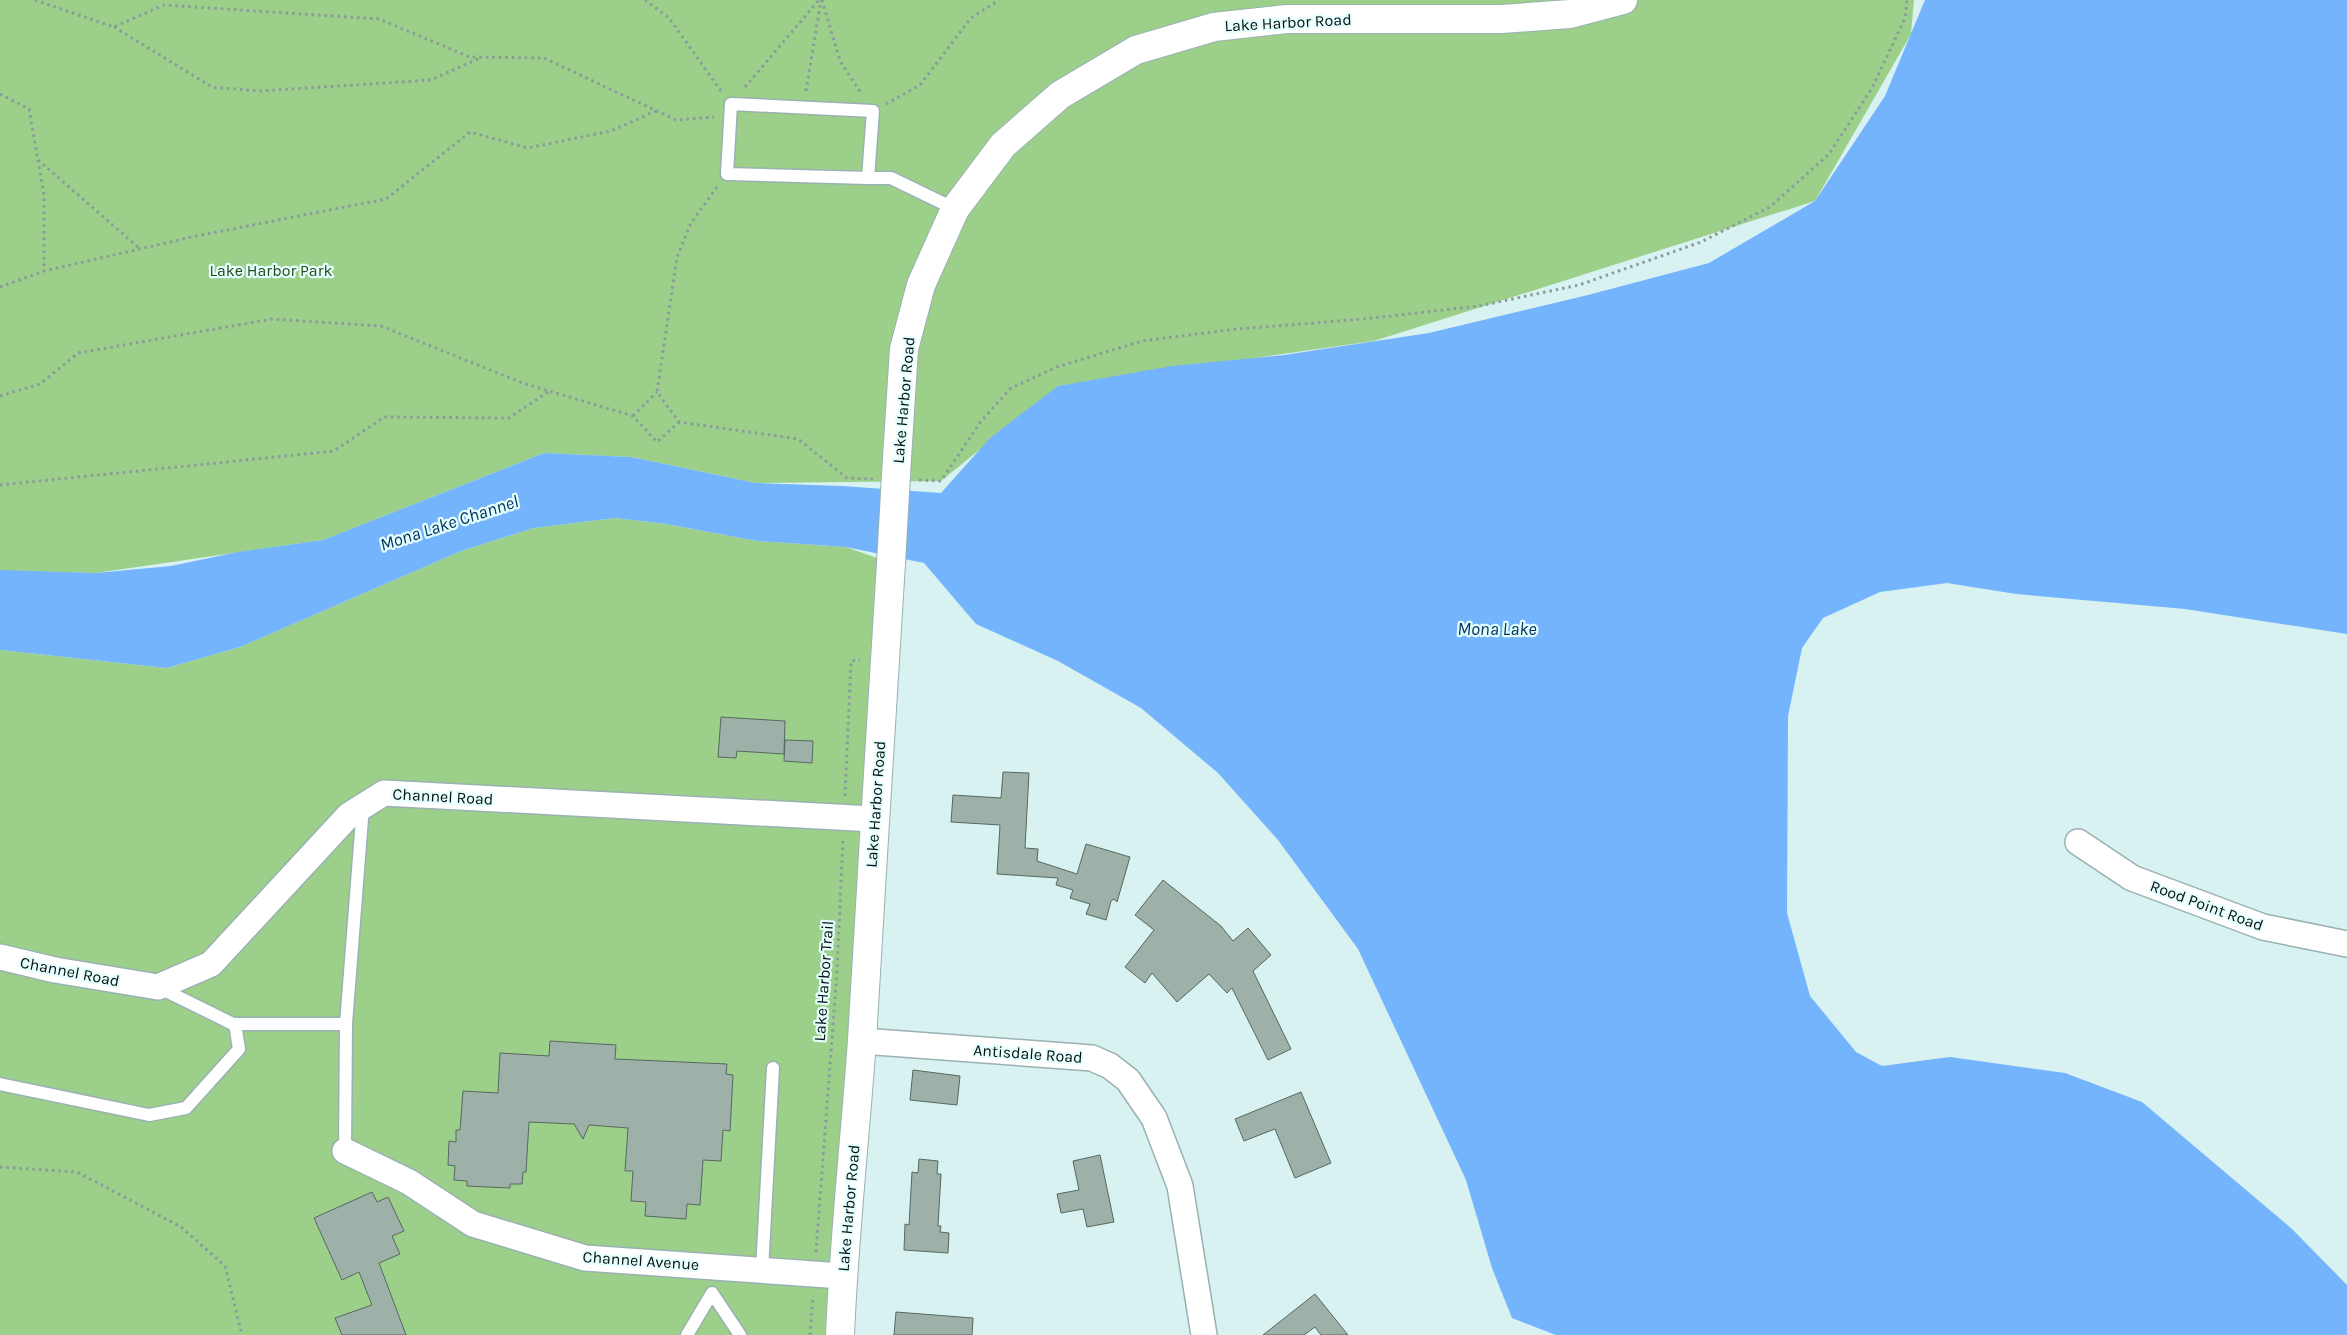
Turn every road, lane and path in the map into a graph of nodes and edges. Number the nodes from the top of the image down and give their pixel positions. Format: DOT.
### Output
graph roads {
  1 [pos="35,0"];
  2 [pos="645,0"];
  3 [pos="820,0"];
  4 [pos="999,0"];
  5 [pos="1623,0"];
  6 [pos="1907,0"];
  7 [pos="114,27"];
  8 [pos="483,57"];
  9 [pos="0,94"];
  10 [pos="803,108"];
  11 [pos="730,110"];
  12 [pos="656,111"];
  13 [pos="873,111"];
  14 [pos="38,159"];
  15 [pos="727,174"];
  16 [pos="868,178"];
  17 [pos="955,209"];
  18 [pos="139,249"];
  19 [pos="44,271"];
  20 [pos="0,287"];
  21 [pos="549,391"];
  22 [pos="657,392"];
  23 [pos="0,396"];
  24 [pos="633,416"];
  25 [pos="679,422"];
  26 [pos="875,479"];
  27 [pos="913,480"];
  28 [pos="0,485"];
  29 [pos="885,660"];
  30 [pos="363,806"];
  31 [pos="844,818"];
  32 [pos="874,819"];
  33 [pos="2078,842"];
  34 [pos="2347,944"];
  35 [pos="0,957"];
  36 [pos="158,987"];
  37 [pos="235,1024"];
  38 [pos="346,1024"];
  39 [pos="862,1041"];
  40 [pos="773,1068"];
  41 [pos="0,1084"];
  42 [pos="345,1151"];
  43 [pos="0,1167"];
  44 [pos="714,1266"];
  45 [pos="762,1270"];
  46 [pos="815,1274"];
  47 [pos="842,1276"];
  48 [pos="712,1293"];
  49 [pos="242,1335"];
  50 [pos="687,1335"];
  51 [pos="740,1335"];
  52 [pos="810,1335"];
  53 [pos="840,1335"];
  54 [pos="1204,1335"];
  1 -- 7 [label="path"];
  2 -- 11 [label="path"];
  3 -- 10 [label="path"];
  3 -- 11 [label="path"];
  3 -- 13 [label="path"];
  4 -- 13 [label="path"];
  5 -- 17 [label="street, Lake Harbor Road"];
  6 -- 27 [label="path"];
  7 -- 8 [label="path"];
  7 -- 8 [label="path"];
  8 -- 12 [label="path"];
  9 -- 14 [label="path"];
  10 -- 11 [label="lane"];
  10 -- 13 [label="lane"];
  11 -- 12 [label="path"];
  11 -- 15 [label="lane"];
  12 -- 18 [label="path"];
  13 -- 16 [label="lane"];
  14 -- 18 [label="path"];
  14 -- 19 [label="path"];
  15 -- 16 [label="lane"];
  15 -- 22 [label="path"];
  16 -- 17 [label="lane"];
  17 -- 29 [label="street, Lake Harbor Road, bridge"];
  18 -- 19 [label="path"];
  19 -- 20 [label="path"];
  21 -- 23 [label="path"];
  21 -- 24 [label="path"];
  21 -- 28 [label="path"];
  22 -- 24 [label="path"];
  22 -- 25 [label="path"];
  24 -- 25 [label="path"];
  25 -- 26 [label="path"];
  29 -- 31 [label="path, Lake Harbor Trail"];
  29 -- 32 [label="street, Lake Harbor Road"];
  30 -- 31 [label="street, Channel Road"];
  30 -- 36 [label="street, Channel Road"];
  30 -- 38 [label="lane"];
  31 -- 32 [label="street, Channel Road"];
  31 -- 46 [label="path, Lake Harbor Trail"];
  32 -- 39 [label="street, Lake Harbor Road"];
  33 -- 34 [label="street, Rood Point Road"];
  35 -- 36 [label="street, Channel Road"];
  36 -- 37 [label="lane"];
  37 -- 38 [label="lane"];
  37 -- 41 [label="lane"];
  38 -- 42 [label="lane"];
  39 -- 47 [label="street, Lake Harbor Road"];
  39 -- 54 [label="street, Antisdale Road"];
  40 -- 45 [label="lane"];
  42 -- 44 [label="street, Channel Avenue"];
  43 -- 49 [label="path"];
  44 -- 45 [label="street, Channel Avenue"];
  44 -- 48 [label="lane"];
  45 -- 46 [label="street, Channel Avenue"];
  46 -- 47 [label="street, Channel Avenue"];
  46 -- 52 [label="path, Lake Harbor Trail"];
  47 -- 53 [label="street, Lake Harbor Road"];
  48 -- 50 [label="lane"];
  48 -- 51 [label="lane"];
}
